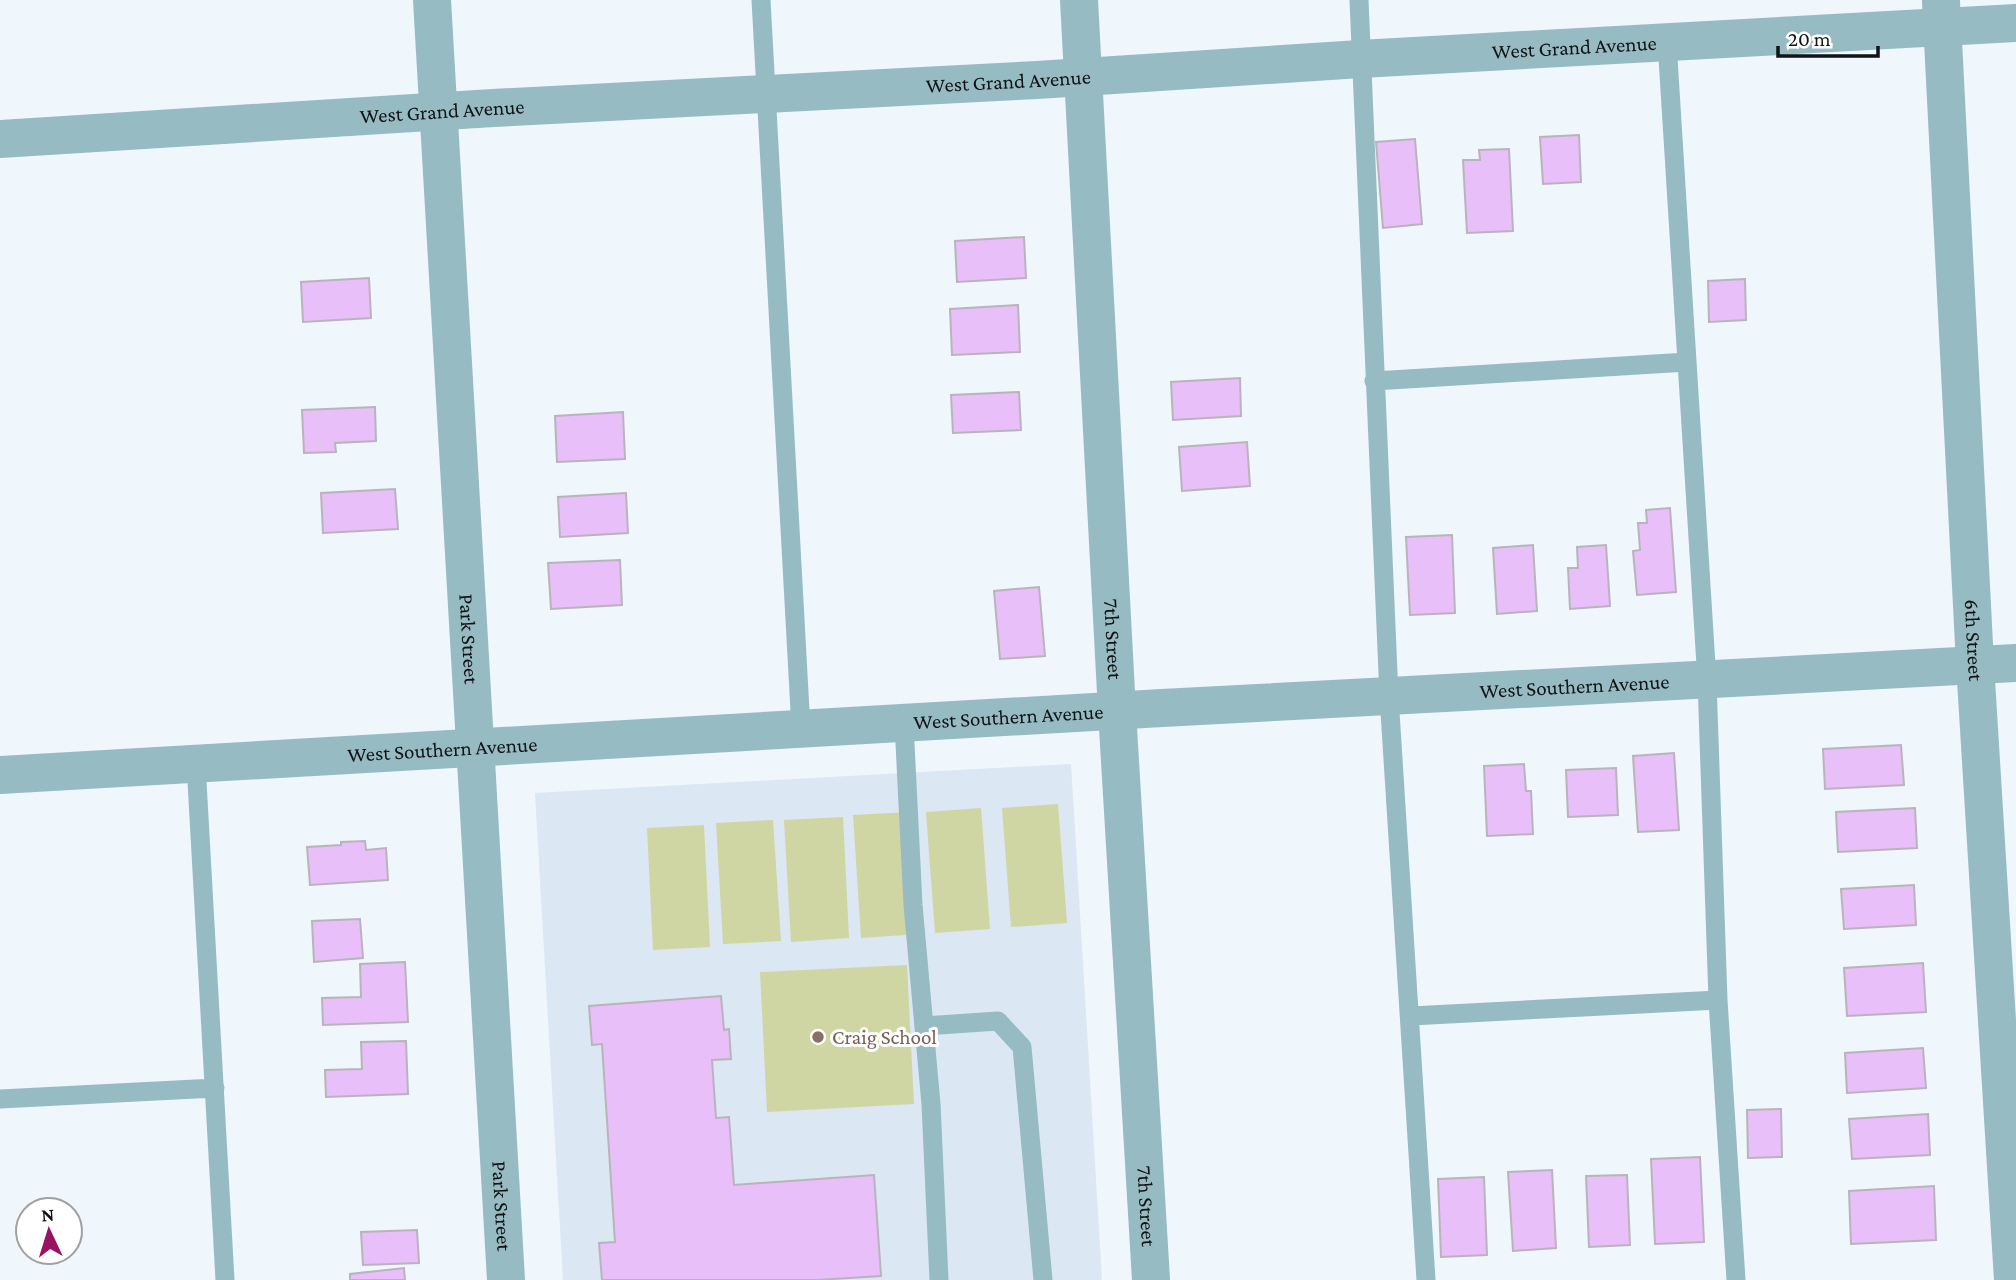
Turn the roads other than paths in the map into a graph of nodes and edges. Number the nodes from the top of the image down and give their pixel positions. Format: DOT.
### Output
graph roads {
  1 [pos="432,0"];
  2 [pos="761,0"];
  3 [pos="1079,0"];
  4 [pos="1359,0"];
  5 [pos="1941,13"];
  6 [pos="2016,23"];
  7 [pos="1667,42"];
  8 [pos="1360,59"];
  9 [pos="1083,77"];
  10 [pos="766,94"];
  11 [pos="438,112"];
  12 [pos="0,139"];
  13 [pos="1687,362"];
  14 [pos="1374,382"];
  15 [pos="2016,663"];
  16 [pos="1975,664"];
  17 [pos="1707,681"];
  18 [pos="1389,696"];
  19 [pos="1117,711"];
  20 [pos="904,723"];
  21 [pos="801,729"];
  22 [pos="474,748"];
  23 [pos="196,764"];
  24 [pos="0,775"];
  25 [pos="1718,1000"];
  26 [pos="1411,1016"];
  27 [pos="924,1026"];
  28 [pos="215,1088"];
  29 [pos="0,1099"];
  30 [pos="225,1280"];
  31 [pos="506,1280"];
  32 [pos="939,1280"];
  33 [pos="1043,1280"];
  34 [pos="1151,1280"];
  35 [pos="1426,1280"];
  36 [pos="1737,1280"];
  37 [pos="2013,1280"];
  1 -- 11 [label="street, Park Street"];
  2 -- 10 [label="lane"];
  3 -- 9 [label="street, 7th Street"];
  4 -- 8 [label="lane"];
  5 -- 6 [label="street, West Grand Avenue"];
  5 -- 7 [label="street, West Grand Avenue"];
  5 -- 16 [label="street, 6th Street"];
  7 -- 8 [label="street, West Grand Avenue"];
  7 -- 13 [label="lane"];
  8 -- 9 [label="street, West Grand Avenue"];
  8 -- 14 [label="lane"];
  9 -- 10 [label="street, West Grand Avenue"];
  9 -- 19 [label="street, 7th Street"];
  10 -- 11 [label="street, West Grand Avenue"];
  10 -- 21 [label="lane"];
  11 -- 12 [label="street, West Grand Avenue"];
  11 -- 22 [label="street, Park Street"];
  13 -- 14 [label="lane"];
  13 -- 17 [label="lane"];
  14 -- 18 [label="lane"];
  15 -- 16 [label="street, West Southern Avenue"];
  16 -- 17 [label="street, West Southern Avenue"];
  16 -- 37 [label="street, 6th Street"];
  17 -- 18 [label="street, West Southern Avenue"];
  17 -- 25 [label="lane"];
  18 -- 19 [label="street, West Southern Avenue"];
  18 -- 26 [label="lane"];
  19 -- 20 [label="street, West Southern Avenue"];
  19 -- 34 [label="street, 7th Street"];
  20 -- 21 [label="street, West Southern Avenue"];
  20 -- 27 [label="lane"];
  21 -- 22 [label="street, West Southern Avenue"];
  22 -- 23 [label="street, West Southern Avenue"];
  22 -- 31 [label="street, Park Street"];
  23 -- 24 [label="street, West Southern Avenue"];
  23 -- 28 [label="lane"];
  25 -- 26 [label="lane"];
  25 -- 36 [label="lane"];
  26 -- 35 [label="lane"];
  27 -- 32 [label="lane"];
  27 -- 33 [label="lane"];
  28 -- 29 [label="lane"];
  28 -- 30 [label="lane"];
}
